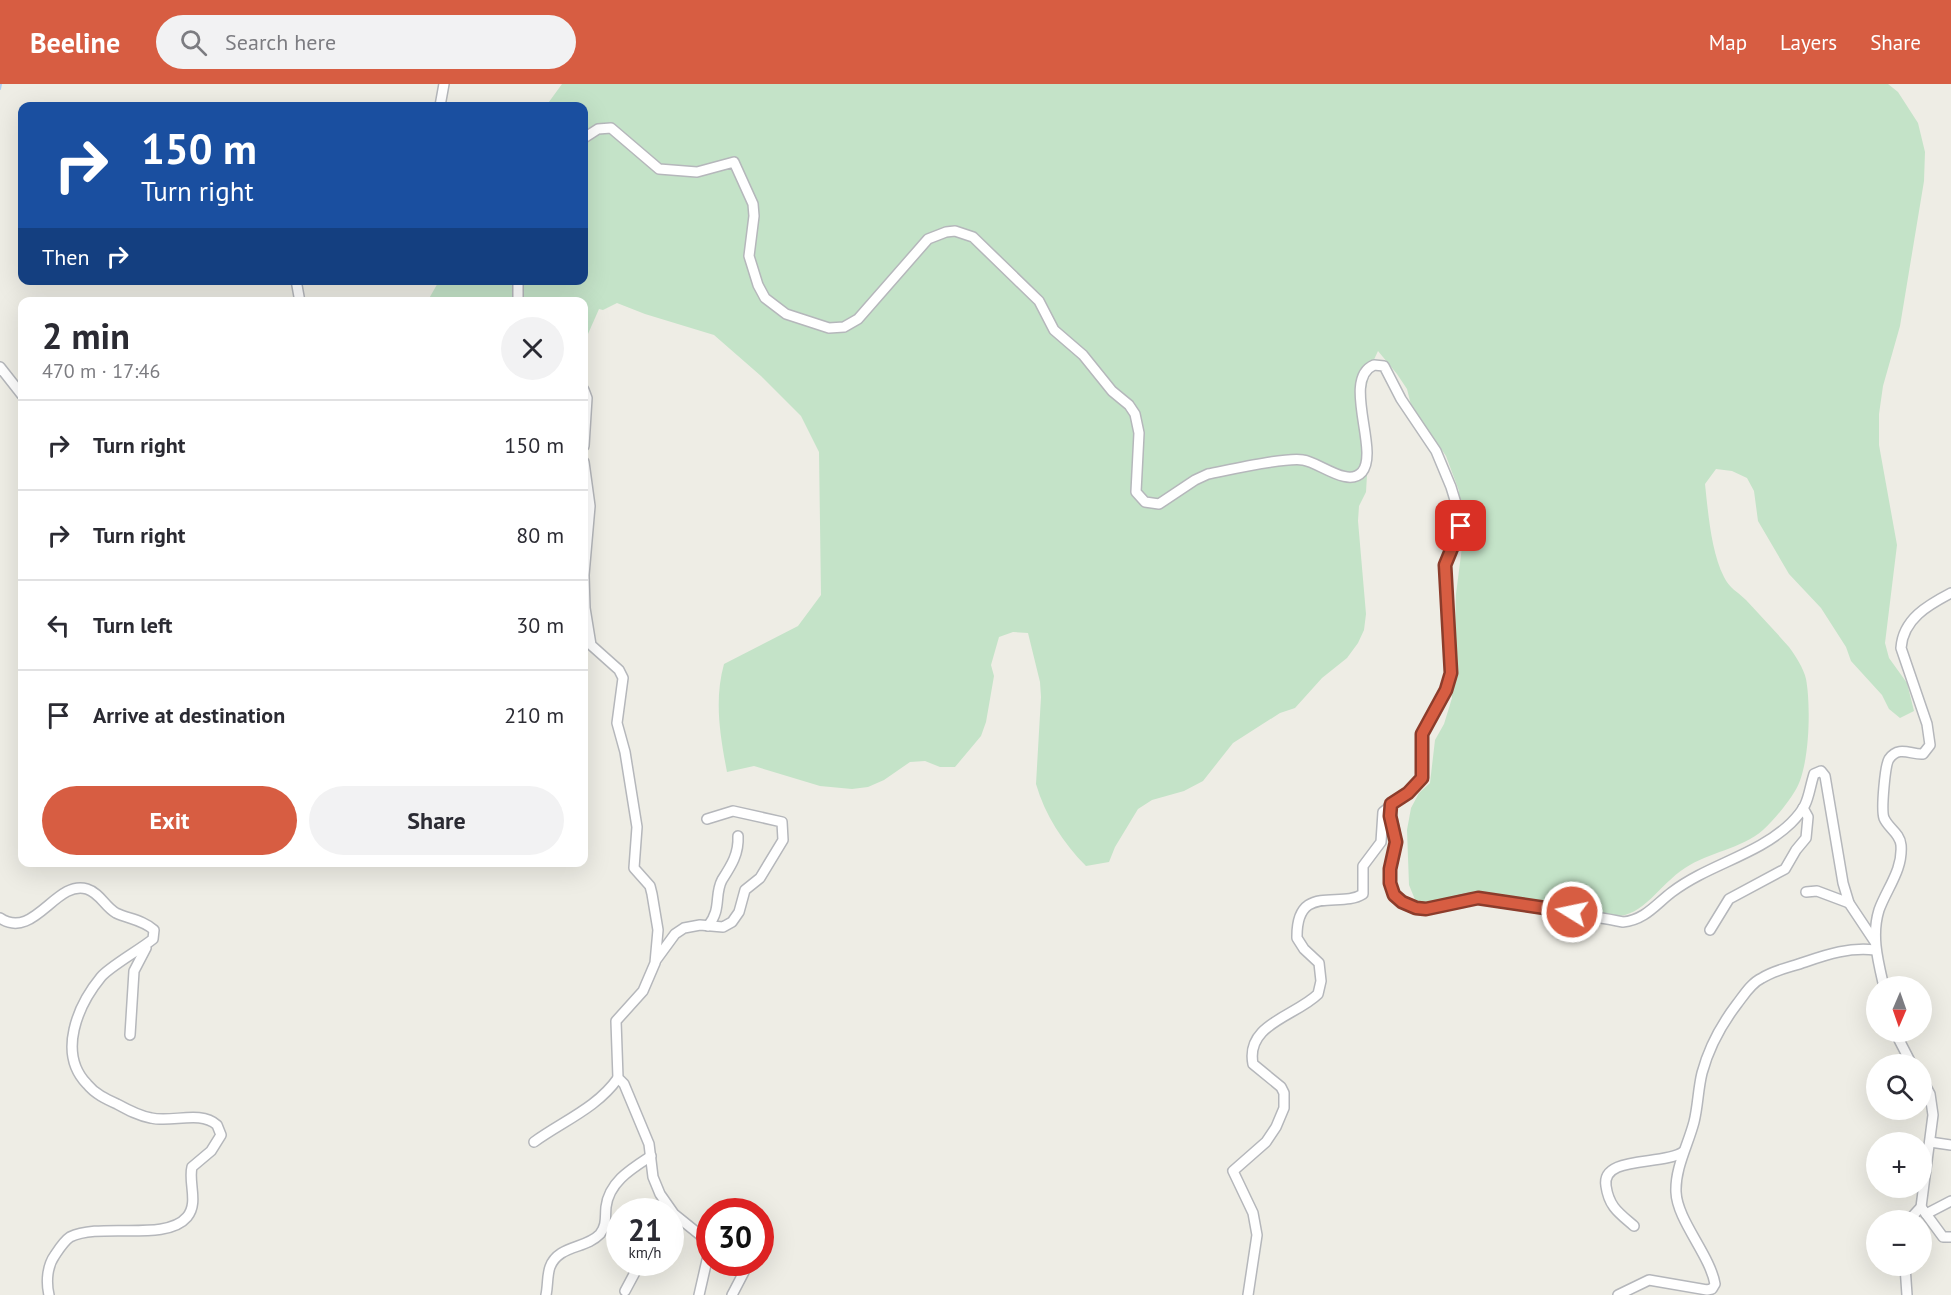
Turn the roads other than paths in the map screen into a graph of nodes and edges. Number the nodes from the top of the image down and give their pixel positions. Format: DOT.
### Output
graph roads {
  1 [pos="444,84"];
  2 [pos="441,102"];
  3 [pos="588,135"];
  4 [pos="0,367"];
  5 [pos="18,390"];
  6 [pos="588,487"];
  7 [pos="588,525"];
  8 [pos="1951,593"];
  9 [pos="588,626"];
  10 [pos="1391,804"];
  11 [pos="1803,808"];
  12 [pos="707,819"];
  13 [pos="738,836"];
  14 [pos="1806,892"];
  15 [pos="1849,903"];
  16 [pos="0,918"];
  17 [pos="708,926"];
  18 [pos="1710,930"];
  19 [pos="148,943"];
  20 [pos="1875,946"];
  21 [pos="655,963"];
  22 [pos="1882,976"];
  23 [pos="130,1035"];
  24 [pos="618,1078"];
  25 [pos="534,1142"];
  26 [pos="1932,1142"];
  27 [pos="1951,1145"];
  28 [pos="1683,1152"];
  29 [pos="651,1156"];
  30 [pos="662,1198"];
  31 [pos="1951,1201"];
  32 [pos="1926,1210"];
  33 [pos="1932,1223"];
  34 [pos="1634,1226"];
  35 [pos="1951,1237"];
  36 [pos="633,1276"];
  37 [pos="703,1276"];
  38 [pos="741,1276"];
  39 [pos="1906,1276"];
  40 [pos="625,1292"];
  41 [pos="49,1295"];
  42 [pos="546,1295"];
  43 [pos="699,1295"];
  44 [pos="732,1295"];
  45 [pos="1248,1295"];
  46 [pos="1618,1295"];
  47 [pos="1907,1295"];
  1 -- 2 [label="street"];
  3 -- 10 [label="street"];
  4 -- 5 [label="street"];
  6 -- 7 [label="street"];
  8 -- 20 [label="street"];
  9 -- 21 [label="street"];
  10 -- 11 [label="street"];
  10 -- 45 [label="street"];
  11 -- 15 [label="street"];
  11 -- 18 [label="street"];
  12 -- 17 [label="street"];
  13 -- 17 [label="street"];
  14 -- 15 [label="street"];
  15 -- 20 [label="street"];
  16 -- 19 [label="street"];
  17 -- 21 [label="street"];
  19 -- 23 [label="street"];
  19 -- 41 [label="street"];
  20 -- 22 [label="street"];
  20 -- 28 [label="street"];
  21 -- 24 [label="street"];
  24 -- 25 [label="street"];
  24 -- 29 [label="street"];
  26 -- 27 [label="street"];
  28 -- 34 [label="street"];
  28 -- 46 [label="street"];
  29 -- 30 [label="street"];
  29 -- 42 [label="street"];
  31 -- 32 [label="street"];
  33 -- 35 [label="street"];
  36 -- 40 [label="street"];
  37 -- 43 [label="street"];
  38 -- 44 [label="street"];
  39 -- 47 [label="street"];
}
